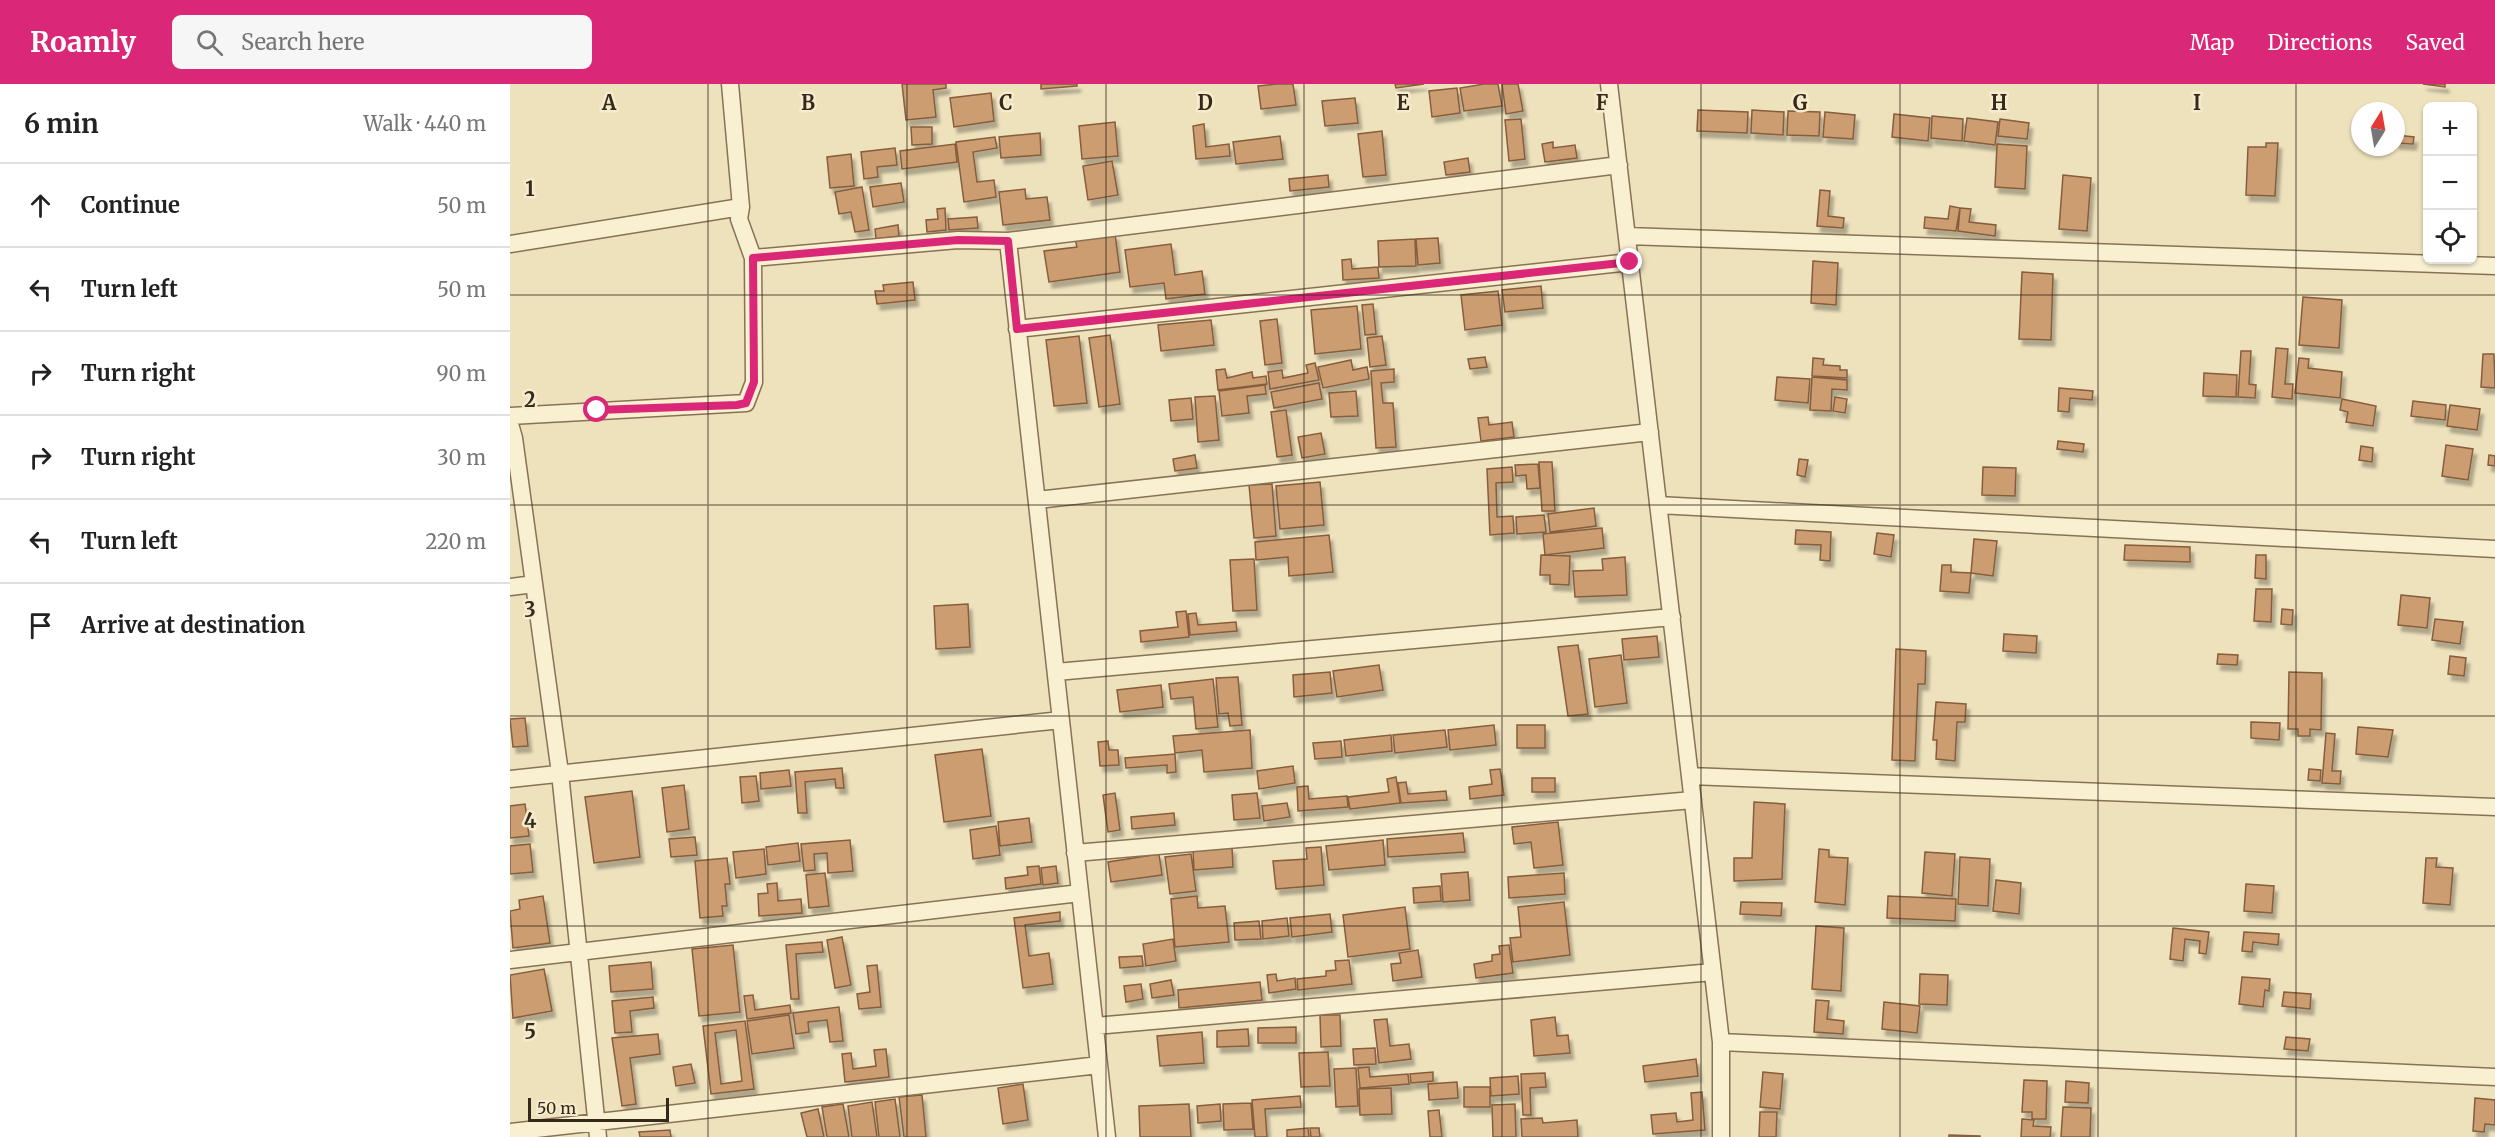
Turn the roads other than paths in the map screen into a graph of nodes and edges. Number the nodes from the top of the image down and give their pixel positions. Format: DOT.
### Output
graph roads {
  1 [pos="730,84"];
  2 [pos="1609,84"];
  3 [pos="1619,165"];
  4 [pos="741,207"];
  5 [pos="1627,236"];
  6 [pos="1008,241"];
  7 [pos="510,244"];
  8 [pos="753,258"];
  9 [pos="1630,262"];
  10 [pos="2495,266"];
  11 [pos="1017,329"];
  12 [pos="510,416"];
  13 [pos="510,424"];
  14 [pos="1650,432"];
  15 [pos="1036,500"];
  16 [pos="1658,505"];
  17 [pos="2495,549"];
  18 [pos="534,584"];
  19 [pos="510,587"];
  20 [pos="1672,617"];
  21 [pos="1056,672"];
  22 [pos="1061,720"];
  23 [pos="560,773"];
  24 [pos="1690,776"];
  25 [pos="510,778"];
  26 [pos="1693,800"];
  27 [pos="2495,807"];
  28 [pos="1076,853"];
  29 [pos="1080,893"];
  30 [pos="579,952"];
  31 [pos="510,960"];
  32 [pos="1713,972"];
  33 [pos="1095,1026"];
  34 [pos="1721,1042"];
  35 [pos="1099,1065"];
  36 [pos="2495,1077"];
  37 [pos="598,1130"];
  38 [pos="510,1132"];
  39 [pos="1107,1137"];
  40 [pos="1721,1137"];
  1 -- 4 [label="street"];
  2 -- 3 [label="street"];
  3 -- 5 [label="street"];
  3 -- 6 [label="street"];
  4 -- 7 [label="street"];
  4 -- 8 [label="street"];
  5 -- 9 [label="street"];
  5 -- 10 [label="street"];
  6 -- 8 [label="street"];
  6 -- 11 [label="street"];
  8 -- 12 [label="street"];
  9 -- 11 [label="street"];
  9 -- 14 [label="street"];
  11 -- 15 [label="street"];
  13 -- 18 [label="street"];
  14 -- 15 [label="street"];
  14 -- 16 [label="street"];
  15 -- 21 [label="street"];
  16 -- 17 [label="street"];
  16 -- 20 [label="street"];
  18 -- 19 [label="street"];
  18 -- 23 [label="street"];
  20 -- 21 [label="street"];
  20 -- 24 [label="street"];
  21 -- 22 [label="street"];
  22 -- 23 [label="street"];
  22 -- 28 [label="street"];
  23 -- 25 [label="street"];
  23 -- 30 [label="street"];
  24 -- 26 [label="street"];
  24 -- 27 [label="street"];
  26 -- 28 [label="street"];
  26 -- 32 [label="street"];
  28 -- 29 [label="street"];
  29 -- 30 [label="street"];
  29 -- 33 [label="street"];
  30 -- 31 [label="street"];
  30 -- 37 [label="street"];
  32 -- 33 [label="street"];
  32 -- 34 [label="street"];
  33 -- 35 [label="street"];
  34 -- 36 [label="street"];
  34 -- 40 [label="street"];
  35 -- 37 [label="street"];
  35 -- 39 [label="street"];
  37 -- 38 [label="street"];
}
